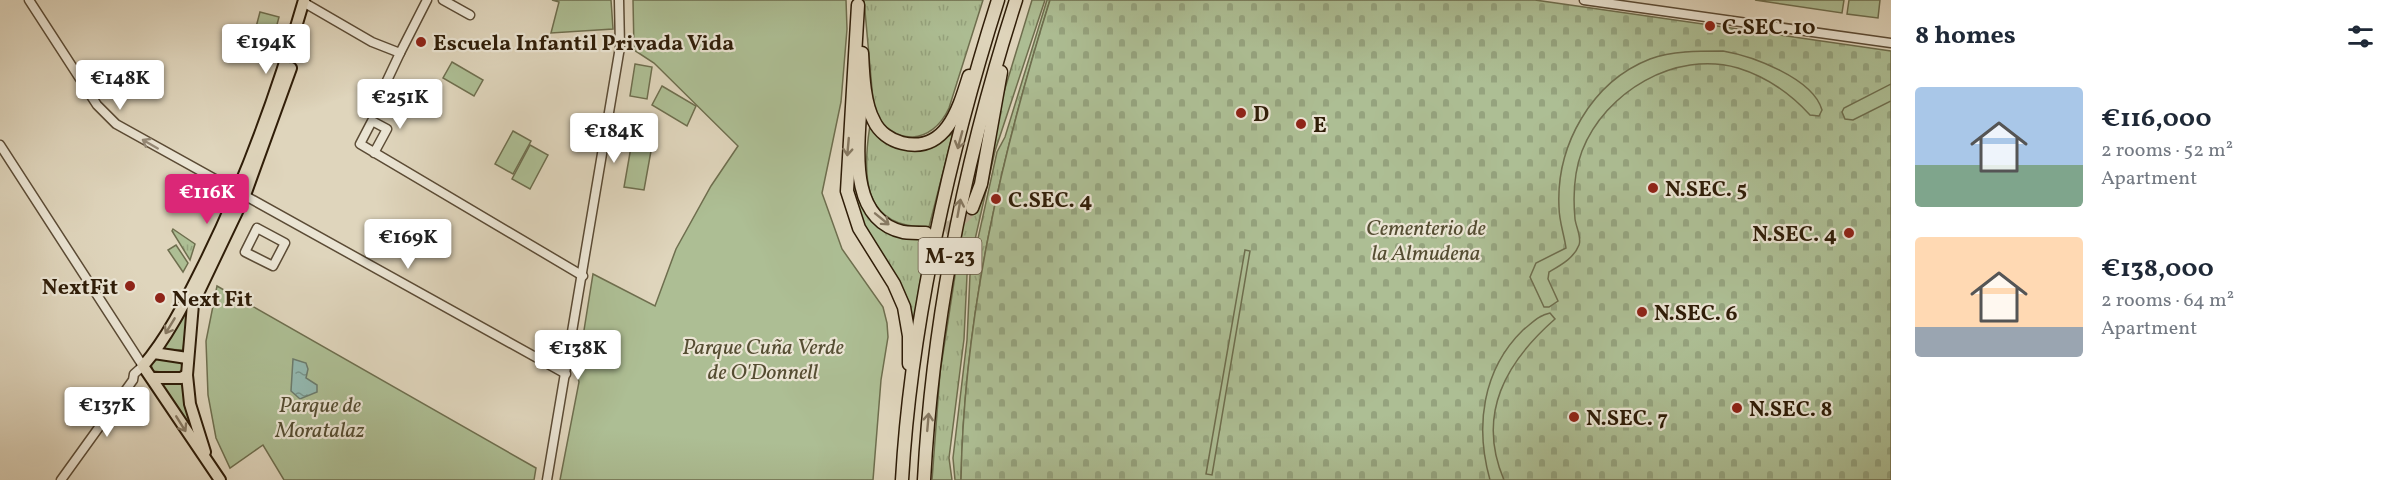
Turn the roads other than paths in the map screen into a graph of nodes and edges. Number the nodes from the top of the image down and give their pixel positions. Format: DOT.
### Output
graph roads {
  1 [pos="29,0"];
  2 [pos="427,0"];
  3 [pos="443,0"];
  4 [pos="619,0"];
  5 [pos="1016,0"];
  6 [pos="1584,0"];
  7 [pos="307,1"];
  8 [pos="998,1"];
  9 [pos="857,3"];
  10 [pos="470,15"];
  11 [pos="1004,36"];
  12 [pos="1891,43"];
  13 [pos="400,53"];
  14 [pos="862,63"];
  15 [pos="376,104"];
  16 [pos="0,145"];
  17 [pos="374,153"];
  18 [pos="241,194"];
  19 [pos="972,208"];
  20 [pos="926,233"];
  21 [pos="273,266"];
  22 [pos="583,276"];
  23 [pos="132,347"];
  24 [pos="154,353"];
  25 [pos="187,358"];
  26 [pos="143,366"];
  27 [pos="566,374"];
  28 [pos="187,375"];
  29 [pos="153,378"];
  30 [pos="133,380"];
  31 [pos="909,405"];
  32 [pos="212,469"];
  33 [pos="61,480"];
  34 [pos="220,480"];
  35 [pos="546,480"];
  36 [pos="902,480"];
  37 [pos="924,480"];
  18 -- 1 [label="street, one-way"];
  2 -- 13 [label="street"];
  3 -- 10 [label="street"];
  4 -- 22 [label="street"];
  5 -- 11 [label="highway, M-23"];
  6 -- 12 [label="street"];
  7 -- 13 [label="street"];
  7 -- 18 [label="main road"];
  8 -- 14 [label="highway"];
  8 -- 31 [label="highway, M-23, one-way"];
  9 -- 14 [label="highway"];
  9 -- 31 [label="highway, one-way"];
  11 -- 19 [label="highway"];
  37 -- 11 [label="highway, M-23, one-way"];
  13 -- 15 [label="street"];
  14 -- 20 [label="highway, one-way"];
  16 -- 23 [label="street"];
  17 -- 17 [label="street"];
  17 -- 22 [label="street"];
  18 -- 24 [label="main road, one-way"];
  18 -- 25 [label="main road"];
  18 -- 27 [label="street"];
  21 -- 21 [label="street"];
  22 -- 27 [label="street"];
  23 -- 24 [label="street"];
  23 -- 26 [label="street"];
  24 -- 25 [label="main road"];
  24 -- 26 [label="main road"];
  25 -- 28 [label="main road"];
  26 -- 29 [label="main road"];
  26 -- 30 [label="street"];
  27 -- 35 [label="street"];
  28 -- 29 [label="main road"];
  28 -- 32 [label="main road"];
  29 -- 30 [label="street"];
  29 -- 32 [label="main road, one-way"];
  30 -- 33 [label="street"];
  31 -- 36 [label="highway, M-23"];
  32 -- 34 [label="main road"];
}
